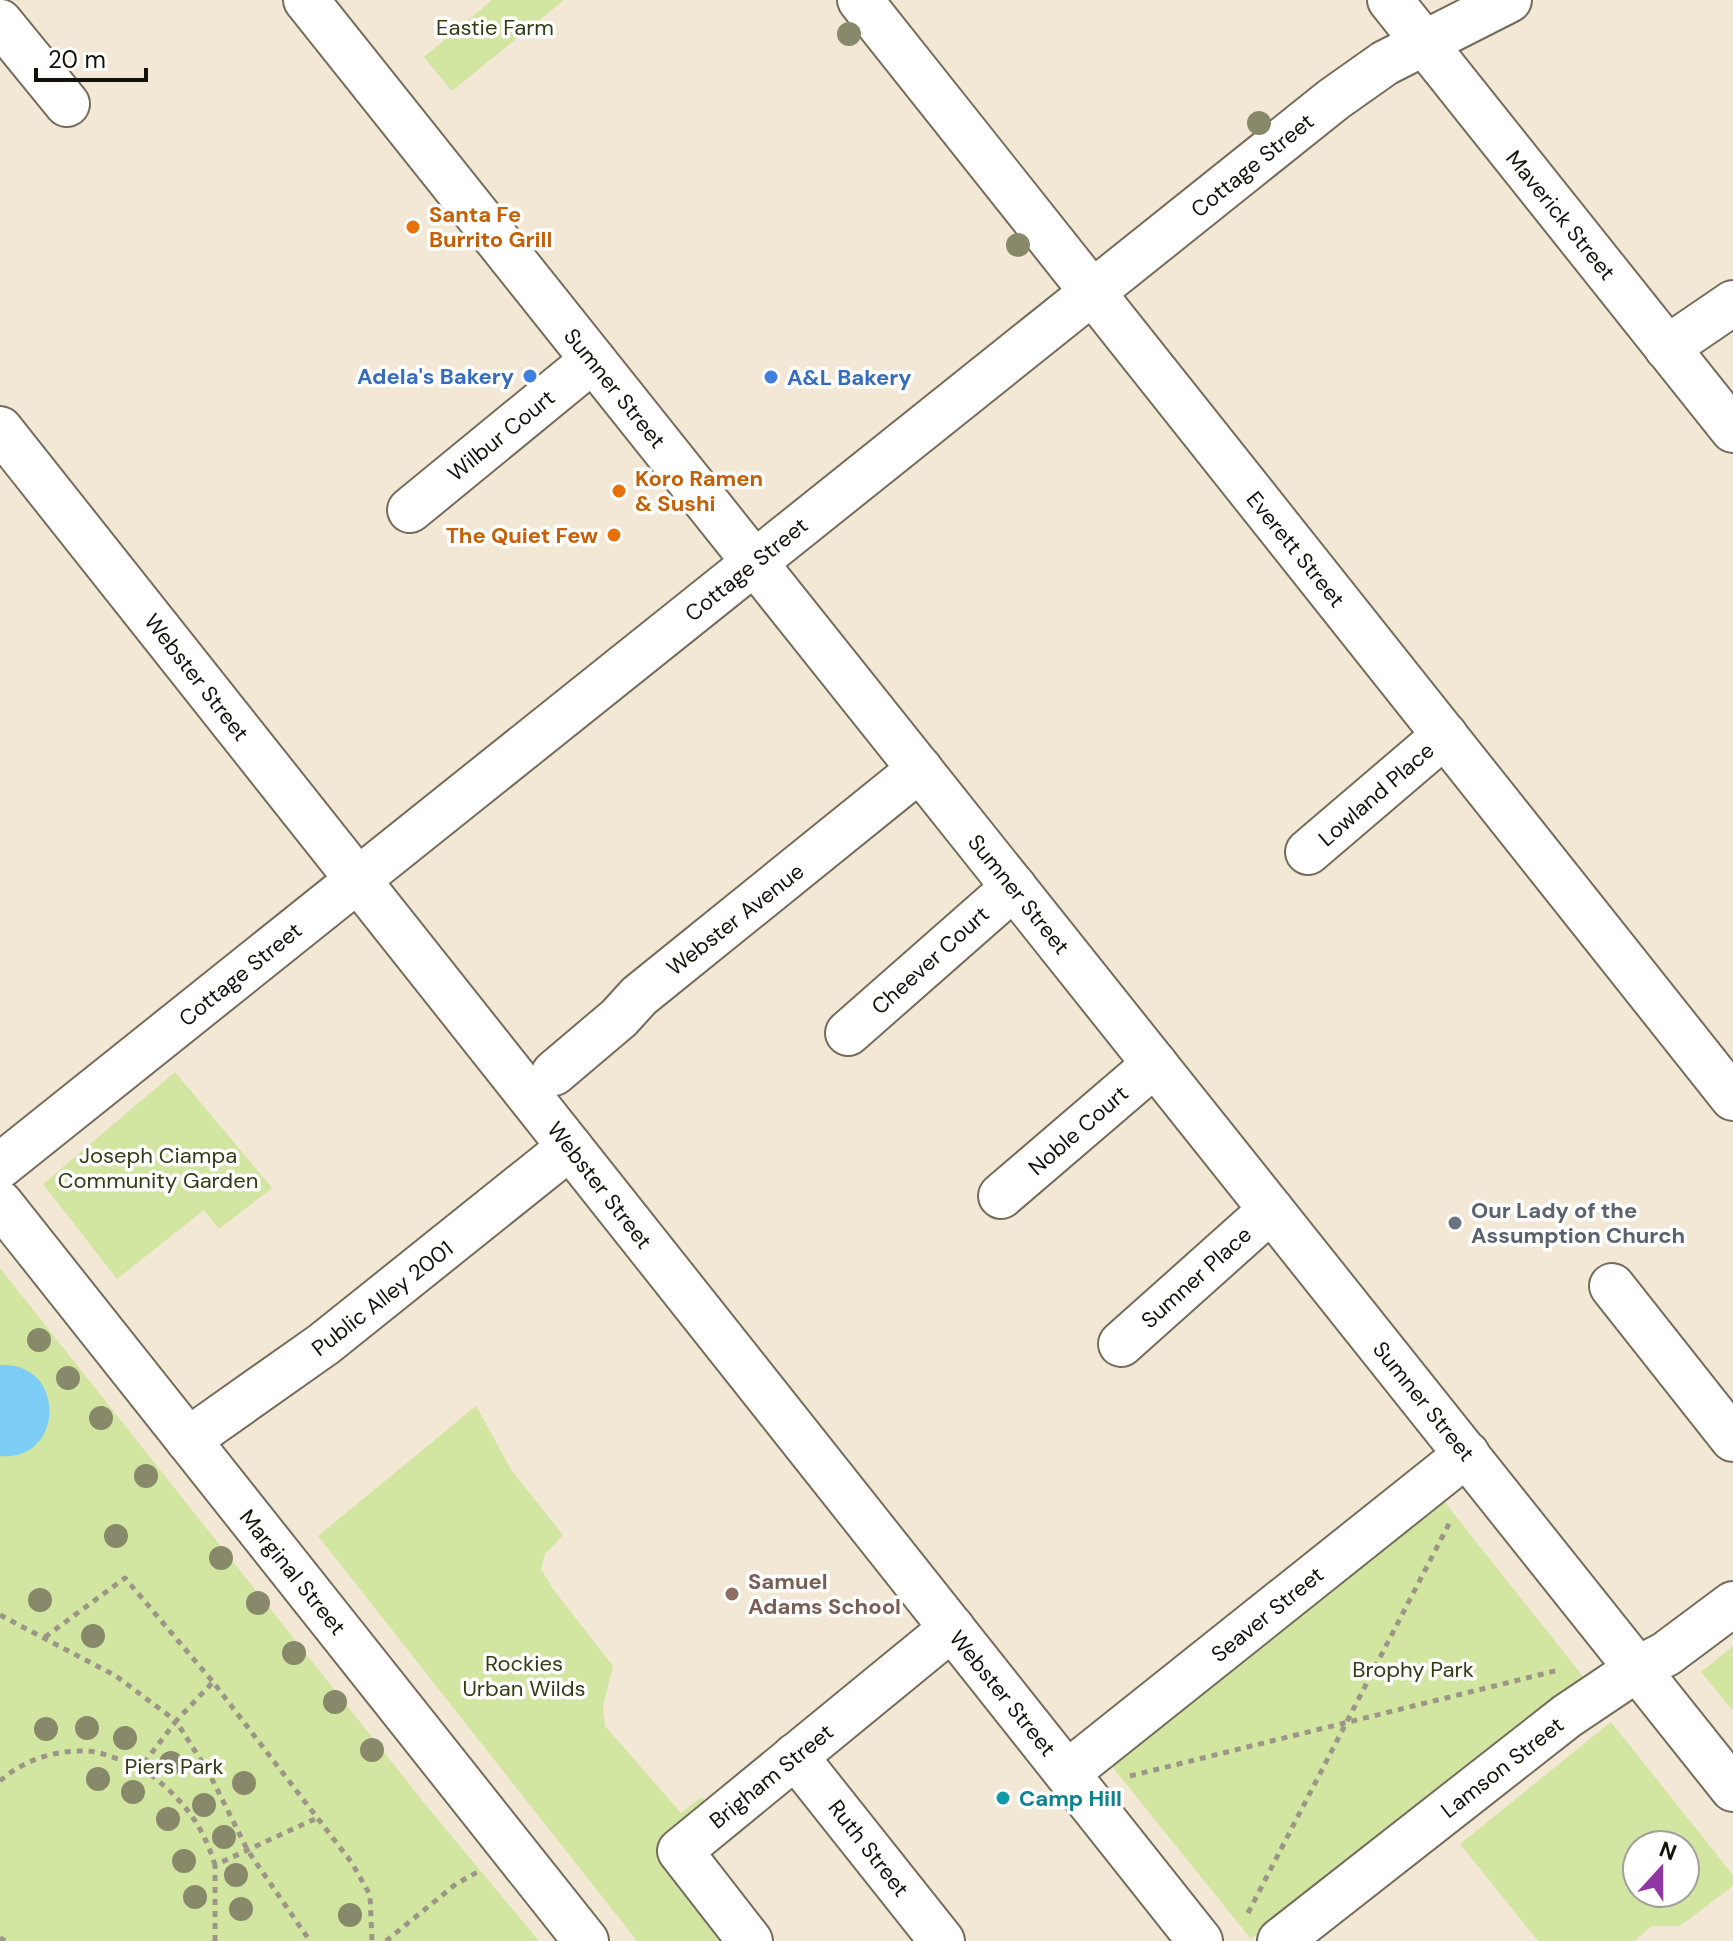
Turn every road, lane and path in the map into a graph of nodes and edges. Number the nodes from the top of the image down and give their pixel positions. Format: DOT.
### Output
graph roads {
  1 [pos="306,0"];
  2 [pos="860,0"];
  3 [pos="1390,0"];
  4 [pos="1509,0"];
  5 [pos="0,22"];
  6 [pos="1425,44"];
  7 [pos="67,104"];
  8 [pos="1092,293"];
  9 [pos="1733,303"];
  10 [pos="1667,348"];
  11 [pos="593,360"];
  12 [pos="0,429"];
  13 [pos="1733,430"];
  14 [pos="410,510"];
  15 [pos="754,563"];
  16 [pos="1445,735"];
  17 [pos="920,769"];
  18 [pos="1308,852"];
  19 [pos="358,880"];
  20 [pos="1014,887"];
  21 [pos="848,1033"];
  22 [pos="1155,1064"];
  23 [pos="554,1073"];
  24 [pos="1733,1098"];
  25 [pos="570,1147"];
  26 [pos="0,1166"];
  27 [pos="1001,1196"];
  28 [pos="0,1203"];
  29 [pos="1271,1210"];
  30 [pos="1612,1286"];
  31 [pos="1121,1344"];
  32 [pos="1733,1439"];
  33 [pos="188,1440"];
  34 [pos="1467,1454"];
  35 [pos="1452,1519"];
  36 [pos="1733,1604"];
  37 [pos="0,1615"];
  38 [pos="952,1628"];
  39 [pos="45,1637"];
  40 [pos="1568,1668"];
  41 [pos="1637,1669"];
  42 [pos="213,1682"];
  43 [pos="1350,1720"];
  44 [pos="176,1721"];
  45 [pos="795,1756"];
  46 [pos="141,1767"];
  47 [pos="1067,1773"];
  48 [pos="1127,1777"];
  49 [pos="0,1781"];
  50 [pos="1733,1789"];
  51 [pos="317,1818"];
  52 [pos="248,1851"];
  53 [pos="215,1865"];
  54 [pos="486,1867"];
  55 [pos="1262,1930"];
  56 [pos="939,1940"];
  57 [pos="215,1941"];
  58 [pos="310,1941"];
  59 [pos="372,1941"];
  60 [pos="386,1941"];
  61 [pos="586,1941"];
  62 [pos="750,1941"];
  63 [pos="1200,1941"];
  1 -- 11 [label="street, Sumner Street"];
  2 -- 8 [label="street, Everett Street"];
  3 -- 6 [label="street, Maverick Street"];
  4 -- 6 [label="street, Cottage Street"];
  5 -- 7 [label="street"];
  6 -- 8 [label="street, Cottage Street"];
  6 -- 10 [label="street, Maverick Street"];
  8 -- 15 [label="street, Cottage Street"];
  8 -- 16 [label="street, Everett Street"];
  9 -- 10 [label="street"];
  10 -- 13 [label="street, Maverick Street"];
  11 -- 14 [label="street, Wilbur Court"];
  11 -- 15 [label="street, Sumner Street"];
  12 -- 19 [label="street, Webster Street"];
  15 -- 17 [label="street, Sumner Street"];
  15 -- 19 [label="street, Cottage Street"];
  16 -- 18 [label="street, Lowland Place"];
  16 -- 24 [label="street, Everett Street"];
  17 -- 20 [label="street, Sumner Street"];
  17 -- 23 [label="street, Webster Avenue"];
  19 -- 25 [label="street, Webster Street"];
  19 -- 26 [label="street, Cottage Street"];
  20 -- 21 [label="street, Cheever Court"];
  20 -- 22 [label="street, Sumner Street"];
  22 -- 27 [label="street, Noble Court"];
  22 -- 29 [label="street, Sumner Street"];
  25 -- 33 [label="street, Public Alley 2001"];
  25 -- 38 [label="street, Webster Street"];
  28 -- 33 [label="street, Marginal Street"];
  29 -- 31 [label="street, Sumner Place"];
  29 -- 34 [label="street, Sumner Street"];
  30 -- 32 [label="street"];
  33 -- 61 [label="street, Marginal Street"];
  34 -- 41 [label="street, Sumner Street"];
  34 -- 47 [label="street, Seaver Street"];
  35 -- 43 [label="path"];
  36 -- 41 [label="street, Lamson Street"];
  37 -- 39 [label="path"];
  38 -- 45 [label="street, Brigham Street"];
  38 -- 47 [label="street, Webster Street"];
  39 -- 42 [label="path"];
  39 -- 44 [label="path"];
  40 -- 43 [label="path"];
  41 -- 50 [label="street, Sumner Street"];
  41 -- 55 [label="street, Lamson Street"];
  42 -- 44 [label="path"];
  42 -- 51 [label="path"];
  43 -- 48 [label="path"];
  43 -- 55 [label="path"];
  44 -- 46 [label="path"];
  44 -- 52 [label="path"];
  45 -- 56 [label="street, Ruth Street"];
  45 -- 62 [label="street, Brigham Street"];
  46 -- 49 [label="path"];
  46 -- 53 [label="path"];
  47 -- 63 [label="street, Webster Street"];
  51 -- 52 [label="path"];
  51 -- 59 [label="path"];
  52 -- 53 [label="path"];
  52 -- 58 [label="path"];
  53 -- 57 [label="path"];
  54 -- 60 [label="path"];
}
